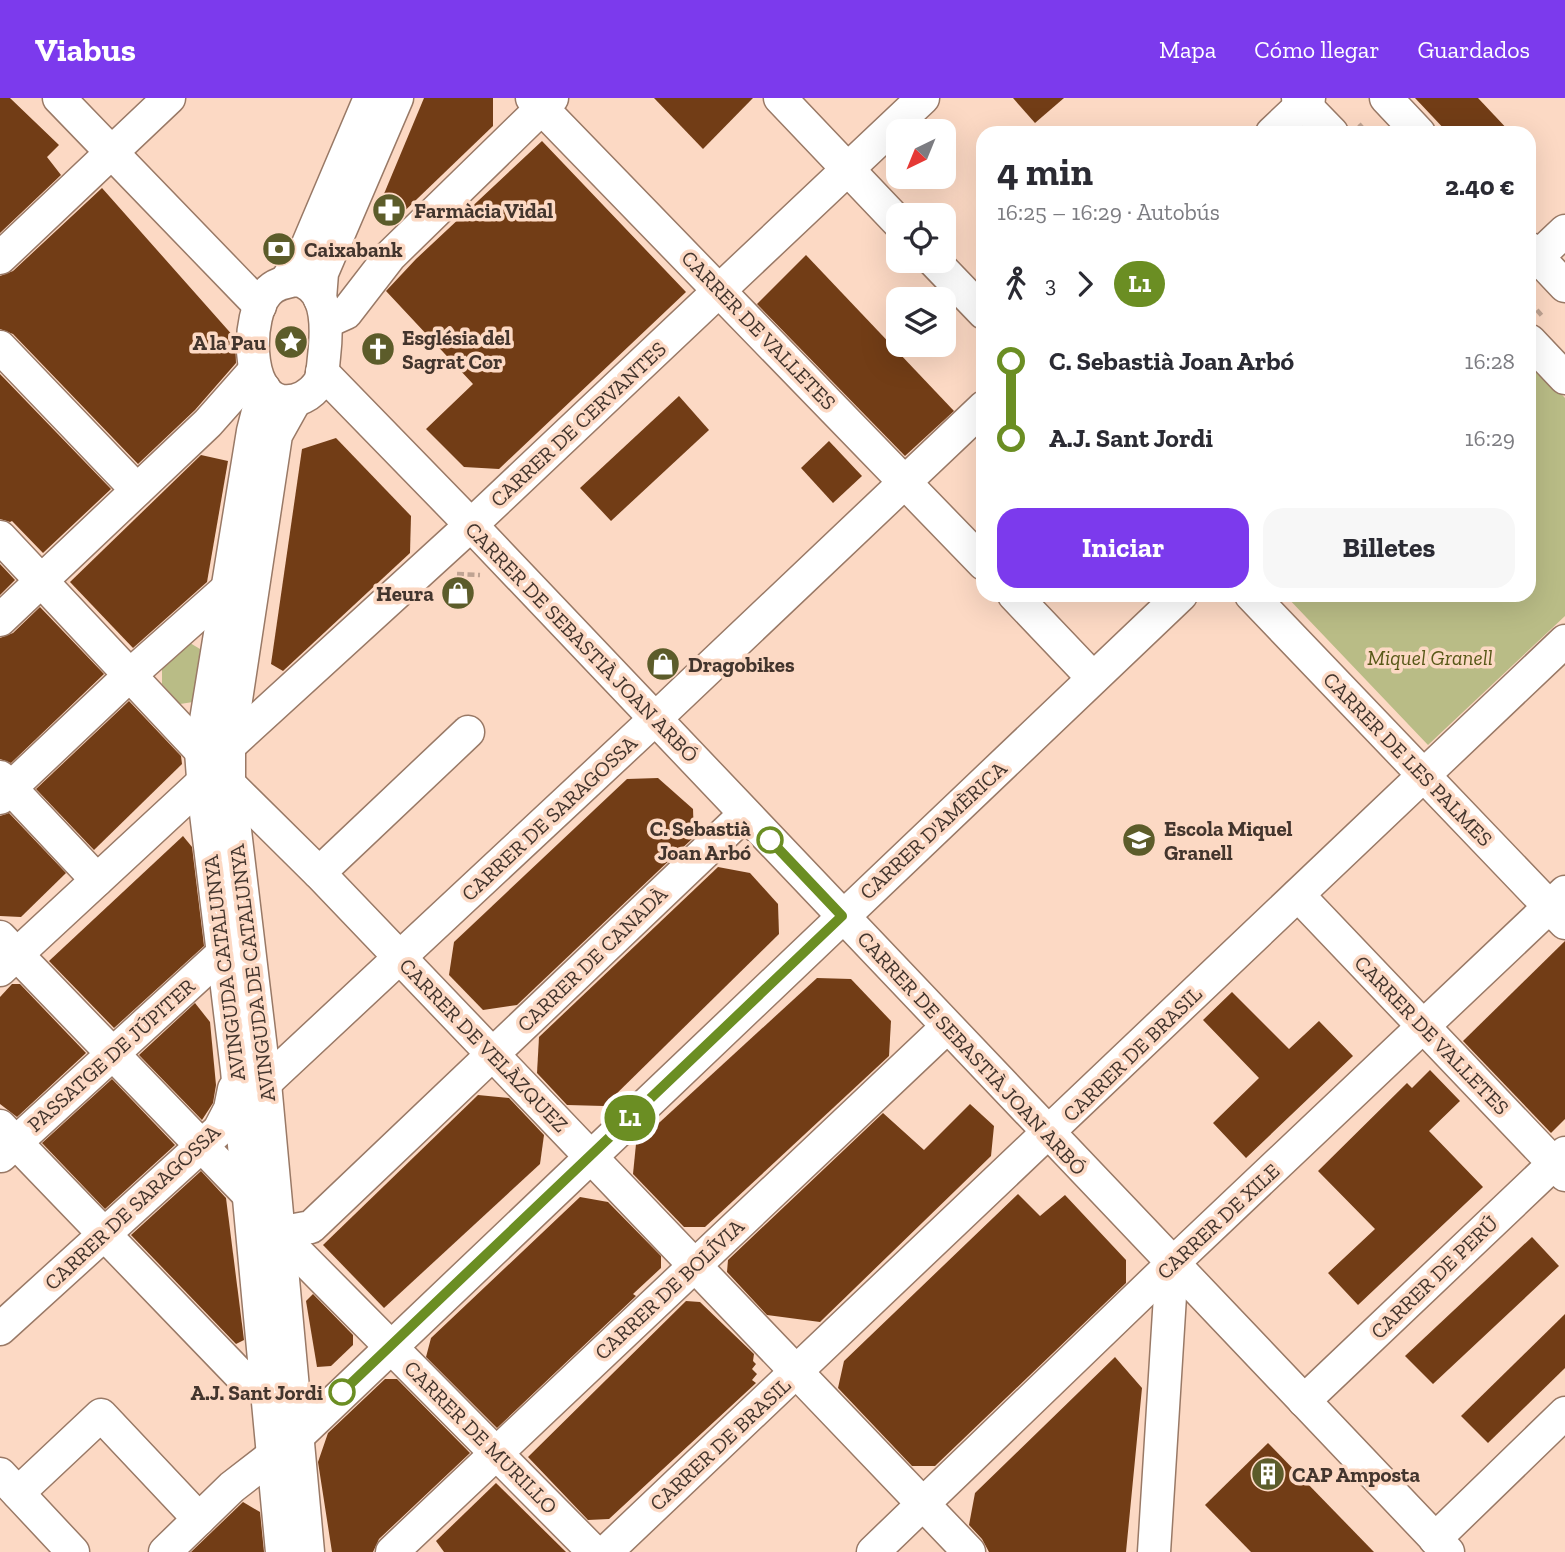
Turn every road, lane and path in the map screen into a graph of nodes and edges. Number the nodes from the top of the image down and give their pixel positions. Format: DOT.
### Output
graph roads {
  1 [pos="59,98"];
  2 [pos="169,98"];
  3 [pos="370,98"];
  4 [pos="397,98"];
  5 [pos="780,98"];
  6 [pos="923,98"];
  7 [pos="1386,98"];
  8 [pos="1304,100"];
  9 [pos="542,101"];
  10 [pos="1279,126"];
  11 [pos="1326,126"];
  12 [pos="1412,126"];
  13 [pos="112,153"];
  14 [pos="849,169"];
  15 [pos="886,209"];
  16 [pos="1565,231"];
  17 [pos="1536,254"];
  18 [pos="0,258"];
  19 [pos="1536,261"];
  20 [pos="946,273"];
  21 [pos="286,281"];
  22 [pos="1565,286"];
  23 [pos="721,291"];
  24 [pos="976,305"];
  25 [pos="260,306"];
  26 [pos="323,311"];
  27 [pos="0,347"];
  28 [pos="1536,347"];
  29 [pos="322,372"];
  30 [pos="1565,378"];
  31 [pos="259,380"];
  32 [pos="295,401"];
  33 [pos="976,415"];
  34 [pos="905,482"];
  35 [pos="137,490"];
  36 [pos="471,525"];
  37 [pos="0,537"];
  38 [pos="976,556"];
  39 [pos="41,581"];
  40 [pos="228,588"];
  41 [pos="1021,602"];
  42 [pos="1174,602"];
  43 [pos="1258,602"];
  44 [pos="0,620"];
  45 [pos="1565,641"];
  46 [pos="130,675"];
  47 [pos="1093,678"];
  48 [pos="655,719"];
  49 [pos="468,732"];
  50 [pos="215,748"];
  51 [pos="1424,775"];
  52 [pos="216,783"];
  53 [pos="3,788"];
  54 [pos="745,814"];
  55 [pos="319,873"];
  56 [pos="97,880"];
  57 [pos="1298,895"];
  58 [pos="1560,908"];
  59 [pos="842,916"];
  60 [pos="223,953"];
  61 [pos="6,954"];
  62 [pos="399,956"];
  63 [pos="947,1027"];
  64 [pos="1423,1027"];
  65 [pos="493,1053"];
  66 [pos="113,1054"];
  67 [pos="237,1070"];
  68 [pos="265,1083"];
  69 [pos="1048,1134"];
  70 [pos="5,1142"];
  71 [pos="201,1145"];
  72 [pos="591,1155"];
  73 [pos="1561,1164"];
  74 [pos="248,1194"];
  75 [pos="278,1233"];
  76 [pos="103,1235"];
  77 [pos="695,1264"];
  78 [pos="1172,1264"];
  79 [pos="4,1319"];
  80 [pos="391,1345"];
  81 [pos="797,1371"];
  82 [pos="268,1392"];
  83 [pos="1304,1401"];
  84 [pos="1565,1413"];
  85 [pos="286,1445"];
  86 [pos="496,1452"];
  87 [pos="9,1483"];
  88 [pos="923,1503"];
  89 [pos="199,1519"];
  90 [pos="1441,1545"];
  91 [pos="73,1552"];
  92 [pos="165,1552"];
  93 [pos="282,1552"];
  94 [pos="308,1552"];
  95 [pos="392,1552"];
  96 [pos="594,1552"];
  97 [pos="606,1552"];
  98 [pos="873,1552"];
  99 [pos="969,1552"];
  100 [pos="1154,1552"];
  1 -- 13 [label="street"];
  2 -- 13 [label="street"];
  3 -- 21 [label="street"];
  4 -- 26 [label="street"];
  5 -- 14 [label="street"];
  6 -- 14 [label="street, CARRER DE CERVANTES"];
  7 -- 12 [label="street"];
  8 -- 10 [label="street"];
  8 -- 11 [label="street"];
  9 -- 23 [label="street, CARRER DE VALLETES"];
  9 -- 26 [label="street"];
  13 -- 18 [label="street"];
  13 -- 25 [label="street"];
  14 -- 15 [label="street"];
  14 -- 23 [label="street, CARRER DE CERVANTES"];
  16 -- 17 [label="street"];
  19 -- 22 [label="street"];
  20 -- 24 [label="street"];
  21 -- 25 [label="street"];
  21 -- 26 [label="street"];
  23 -- 34 [label="street, CARRER DE VALLETES"];
  23 -- 36 [label="street, CARRER DE CERVANTES"];
  25 -- 31 [label="street"];
  26 -- 29 [label="street"];
  27 -- 35 [label="street"];
  28 -- 30 [label="street"];
  29 -- 32 [label="street"];
  29 -- 36 [label="street, CARRER DE SEBASTIÀ JOAN ARBÓ"];
  31 -- 32 [label="street"];
  31 -- 35 [label="street"];
  31 -- 40 [label="street"];
  32 -- 50 [label="street, AVINGUDA DE CATALUNYA"];
  33 -- 34 [label="street, CARRER DE SARAGOSSA"];
  34 -- 38 [label="street, CARRER DE VALLETES"];
  34 -- 48 [label="street, CARRER DE SARAGOSSA"];
  35 -- 39 [label="street"];
  36 -- 48 [label="street, CARRER DE SEBASTIÀ JOAN ARBÓ"];
  36 -- 50 [label="street, CARRER DE CERVANTES"];
  37 -- 39 [label="street"];
  39 -- 44 [label="street"];
  39 -- 46 [label="street"];
  40 -- 46 [label="street"];
  40 -- 50 [label="street"];
  41 -- 47 [label="street"];
  42 -- 47 [label="street, CARRER D'AMÈRICA"];
  43 -- 51 [label="street, CARRER DE LES PALMES"];
  45 -- 51 [label="street, CARRER DE BRASIL"];
  46 -- 50 [label="street"];
  46 -- 53 [label="street"];
  47 -- 59 [label="street, CARRER D'AMÈRICA"];
  48 -- 54 [label="street, CARRER DE SEBASTIÀ JOAN ARBÓ"];
  48 -- 62 [label="street, CARRER DE SARAGOSSA"];
  49 -- 55 [label="street"];
  50 -- 52 [label="street, AVINGUDA DE CATALUNYA"];
  51 -- 57 [label="street, CARRER DE BRASIL"];
  51 -- 58 [label="street, CARRER DE LES PALMES"];
  52 -- 55 [label="street, CARRER DE VELÀZQUEZ"];
  52 -- 56 [label="street"];
  52 -- 60 [label="street, AVINGUDA CATALUNYA"];
  52 -- 68 [label="street, AVINGUDA DE CATALUNYA"];
  53 -- 56 [label="street"];
  54 -- 59 [label="street, CARRER DE SEBASTIÀ JOAN ARBÓ"];
  54 -- 65 [label="street, CARRER DE CANADÀ"];
  55 -- 62 [label="street, CARRER DE VELÀZQUEZ"];
  56 -- 61 [label="street"];
  57 -- 64 [label="street, CARRER DE VALLETES"];
  57 -- 69 [label="street, CARRER DE BRASIL"];
  58 -- 64 [label="street, CARRER DE XILE"];
  59 -- 63 [label="street, CARRER DE SEBASTIÀ JOAN ARBÓ"];
  59 -- 72 [label="street, CARRER D'AMÈRICA"];
  60 -- 66 [label="street, PASSATGE DE JÚPITER"];
  60 -- 67 [label="street, AVINGUDA CATALUNYA"];
  61 -- 66 [label="street"];
  62 -- 65 [label="street, CARRER DE VELÀZQUEZ"];
  62 -- 68 [label="street, CARRER DE SARAGOSSA"];
  63 -- 69 [label="street, CARRER DE SEBASTIÀ JOAN ARBÓ"];
  63 -- 77 [label="street, CARRER DE BOLÍVIA"];
  64 -- 73 [label="street, CARRER DE VALLETES"];
  64 -- 78 [label="street, CARRER DE XILE"];
  65 -- 72 [label="street, CARRER DE VELÀZQUEZ"];
  65 -- 75 [label="street, CARRER DE CANADÀ"];
  66 -- 70 [label="street, PASSATGE DE JÚPITER"];
  66 -- 71 [label="street"];
  67 -- 71 [label="street, CARRER DE SARAGOSSA"];
  67 -- 74 [label="street, AVINGUDA CATALUNYA"];
  68 -- 75 [label="street, AVINGUDA DE CATALUNYA"];
  69 -- 78 [label="street, CARRER DE SEBASTIÀ JOAN ARBÓ"];
  69 -- 81 [label="street, CARRER DE BRASIL"];
  70 -- 76 [label="street"];
  71 -- 74 [label="street"];
  71 -- 76 [label="street, CARRER DE SARAGOSSA"];
  72 -- 77 [label="street, CARRER DE VELÀZQUEZ"];
  72 -- 80 [label="street, CARRER D'AMÈRICA"];
  73 -- 83 [label="street, CARRER DE PERÚ"];
  74 -- 82 [label="street, AVINGUDA CATALUNYA"];
  75 -- 80 [label="street, CARRER DE MURILLO"];
  75 -- 85 [label="street, AVINGUDA DE CATALUNYA"];
  76 -- 79 [label="street, CARRER DE SARAGOSSA"];
  76 -- 82 [label="street"];
  77 -- 81 [label="street, CARRER DE VELÀZQUEZ"];
  77 -- 86 [label="street, CARRER DE BOLÍVIA"];
  78 -- 83 [label="street, CARRER DE SEBASTIÀ JOAN ARBÓ"];
  78 -- 88 [label="street, CARRER DE XILE"];
  78 -- 100 [label="street"];
  80 -- 85 [label="street, CARRER D'AMÈRICA"];
  80 -- 86 [label="street, CARRER DE MURILLO"];
  81 -- 88 [label="street, CARRER DE VELÀZQUEZ"];
  81 -- 97 [label="street, CARRER DE BRASIL"];
  82 -- 85 [label="street, AVINGUDA CATALUNYA"];
  83 -- 90 [label="street, CARRER DE SEBASTIÀ JOAN ARBÓ"];
  84 -- 90 [label="street"];
  85 -- 89 [label="street, CARRER D'AMÈRICA"];
  85 -- 93 [label="street, AVINGUDA CATALUNYA"];
  85 -- 94 [label="street, AVINGUDA DE CATALUNYA"];
  86 -- 95 [label="street, CARRER DE BOLÍVIA"];
  86 -- 96 [label="street, CARRER DE MURILLO"];
  87 -- 89 [label="street"];
  87 -- 91 [label="street"];
  88 -- 98 [label="street, CARRER DE XILE"];
  88 -- 99 [label="street, CARRER DE VELÀZQUEZ"];
  89 -- 92 [label="street, CARRER D'AMÈRICA"];
}
